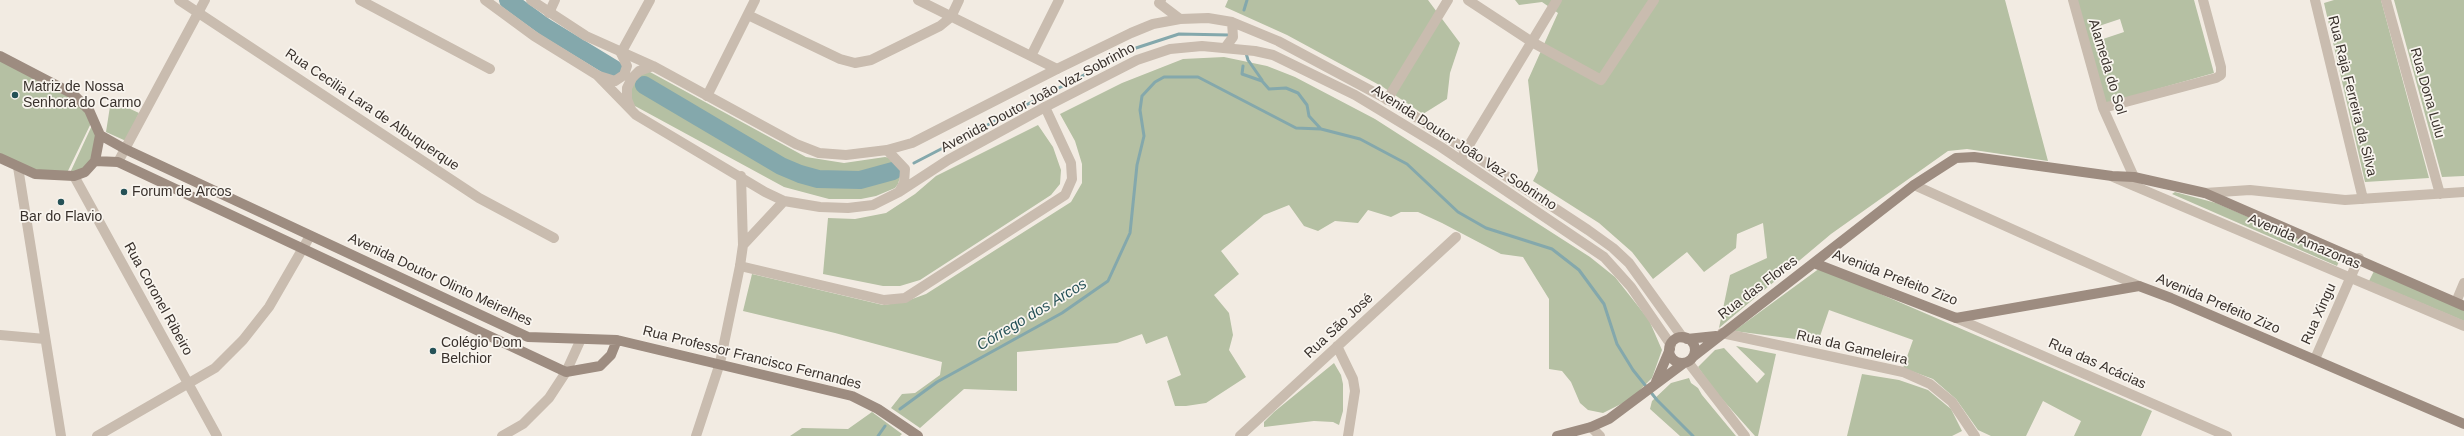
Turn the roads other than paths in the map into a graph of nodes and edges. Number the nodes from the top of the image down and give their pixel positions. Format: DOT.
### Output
graph roads {
  1 [pos="179,0"];
  2 [pos="205,0"];
  3 [pos="360,0"];
  4 [pos="485,0"];
  5 [pos="531,0"];
  6 [pos="555,0"];
  7 [pos="650,0"];
  8 [pos="755,0"];
  9 [pos="918,0"];
  10 [pos="959,0"];
  11 [pos="1059,0"];
  12 [pos="1448,0"];
  13 [pos="1468,0"];
  14 [pos="1557,0"];
  15 [pos="1654,0"];
  16 [pos="2073,0"];
  17 [pos="2202,0"];
  18 [pos="2314,0"];
  19 [pos="2386,0"];
  20 [pos="1158,1"];
  21 [pos="199,12"];
  22 [pos="549,13"];
  23 [pos="748,15"];
  24 [pos="951,17"];
  25 [pos="1180,18"];
  26 [pos="1232,22"];
  27 [pos="1532,42"];
  28 [pos="1225,48"];
  29 [pos="621,53"];
  30 [pos="0,56"];
  31 [pos="1031,56"];
  32 [pos="654,66"];
  33 [pos="490,69"];
  34 [pos="1057,69"];
  35 [pos="597,75"];
  36 [pos="707,96"];
  37 [pos="1387,100"];
  38 [pos="1045,107"];
  39 [pos="2103,108"];
  40 [pos="636,115"];
  41 [pos="100,135"];
  42 [pos="125,149"];
  43 [pos="1466,149"];
  44 [pos="887,150"];
  45 [pos="0,158"];
  46 [pos="1460,160"];
  47 [pos="94,161"];
  48 [pos="118,162"];
  49 [pos="18,167"];
  50 [pos="74,176"];
  51 [pos="741,176"];
  52 [pos="2133,181"];
  53 [pos="1914,185"];
  54 [pos="218,192"];
  55 [pos="899,192"];
  56 [pos="2464,192"];
  57 [pos="2205,193"];
  58 [pos="2440,194"];
  59 [pos="2363,199"];
  60 [pos="784,201"];
  61 [pos="212,206"];
  62 [pos="310,236"];
  63 [pos="1456,237"];
  64 [pos="554,238"];
  65 [pos="743,245"];
  66 [pos="303,248"];
  67 [pos="2359,258"];
  68 [pos="1814,263"];
  69 [pos="740,266"];
  70 [pos="2351,277"];
  71 [pos="413,283"];
  72 [pos="2464,283"];
  73 [pos="2139,286"];
  74 [pos="407,297"];
  75 [pos="2460,304"];
  76 [pos="1956,318"];
  77 [pos="2464,326"];
  78 [pos="1720,334"];
  79 [pos="0,335"];
  80 [pos="1685,338"];
  81 [pos="45,339"];
  82 [pos="581,339"];
  83 [pos="617,340"];
  84 [pos="1337,346"];
  85 [pos="1670,347"];
  86 [pos="2315,359"];
  87 [pos="1688,360"];
  88 [pos="720,363"];
  89 [pos="566,372"];
  90 [pos="188,384"];
  91 [pos="1654,386"];
  92 [pos="2464,424"];
  93 [pos="1592,427"];
  94 [pos="914,433"];
  95 [pos="61,436"];
  96 [pos="97,436"];
  97 [pos="217,436"];
  98 [pos="502,436"];
  99 [pos="696,436"];
  100 [pos="1240,436"];
  101 [pos="1348,436"];
  102 [pos="1558,436"];
  103 [pos="1600,436"];
  104 [pos="1745,436"];
  105 [pos="1975,436"];
  106 [pos="2227,436"];
  1 -- 21 [label="street, Rua Cecilia Lara de Albuquerque"];
  2 -- 21 [label="street"];
  3 -- 33 [label="street"];
  4 -- 35 [label="street, Avenida Doutor João Vaz Sobrinho"];
  5 -- 22 [label="street, Avenida Doutor João Vaz Sobrinho"];
  6 -- 22 [label="street"];
  7 -- 29 [label="street"];
  8 -- 23 [label="street"];
  9 -- 24 [label="street"];
  10 -- 24 [label="street"];
  11 -- 31 [label="street"];
  12 -- 37 [label="street"];
  13 -- 27 [label="street"];
  14 -- 27 [label="street"];
  15 -- 27 [label="street"];
  16 -- 39 [label="street, Alameda do Sol"];
  17 -- 39 [label="street"];
  18 -- 59 [label="street, Rua Raja Ferreira da Silva"];
  19 -- 58 [label="street, Rua Dona Lulu"];
  20 -- 25 [label="street"];
  21 -- 42 [label="street"];
  21 -- 64 [label="street, Rua Cecilia Lara de Albuquerque"];
  22 -- 29 [label="street, Avenida Doutor João Vaz Sobrinho"];
  23 -- 24 [label="street"];
  23 -- 36 [label="street"];
  24 -- 31 [label="street"];
  25 -- 26 [label="street, Avenida Doutor João Vaz Sobrinho"];
  25 -- 34 [label="street, Avenida Doutor João Vaz Sobrinho"];
  26 -- 28 [label="street"];
  26 -- 37 [label="street, Avenida Doutor João Vaz Sobrinho"];
  27 -- 43 [label="street"];
  28 -- 38 [label="street, Avenida Doutor João Vaz Sobrinho"];
  28 -- 46 [label="street, Avenida Doutor João Vaz Sobrinho"];
  29 -- 32 [label="street, Avenida Doutor João Vaz Sobrinho"];
  29 -- 35 [label="street"];
  30 -- 41 [label="main road"];
  31 -- 34 [label="street"];
  32 -- 36 [label="street, Avenida Doutor João Vaz Sobrinho"];
  32 -- 40 [label="street"];
  34 -- 44 [label="street, Avenida Doutor João Vaz Sobrinho"];
  35 -- 40 [label="street, Avenida Doutor João Vaz Sobrinho"];
  36 -- 44 [label="street, Avenida Doutor João Vaz Sobrinho"];
  37 -- 43 [label="street, Avenida Doutor João Vaz Sobrinho"];
  38 -- 55 [label="street, Avenida Doutor João Vaz Sobrinho"];
  38 -- 69 [label="street"];
  39 -- 52 [label="street, Alameda do Sol"];
  40 -- 51 [label="street, Avenida Doutor João Vaz Sobrinho"];
  41 -- 42 [label="main road, Avenida Doutor Olinto Meirelhes"];
  41 -- 47 [label="main road"];
  42 -- 48 [label="street"];
  42 -- 54 [label="main road, Avenida Doutor Olinto Meirelhes"];
  43 -- 46 [label="street"];
  43 -- 80 [label="street, Avenida Doutor João Vaz Sobrinho"];
  44 -- 55 [label="street"];
  45 -- 49 [label="main road"];
  46 -- 85 [label="street, Avenida Doutor João Vaz Sobrinho"];
  47 -- 48 [label="main road, Avenida Doutor Olinto Meirelhes"];
  47 -- 50 [label="main road"];
  48 -- 61 [label="main road, Avenida Doutor Olinto Meirelhes"];
  49 -- 50 [label="main road"];
  49 -- 81 [label="street"];
  50 -- 90 [label="street, Rua Coronel Ribeiro"];
  51 -- 60 [label="street, Avenida Doutor João Vaz Sobrinho"];
  51 -- 65 [label="street"];
  52 -- 53 [label="main road, Rua das Flores"];
  52 -- 57 [label="main road, Avenida Amazonas"];
  52 -- 70 [label="street, Avenida Amazonas"];
  53 -- 68 [label="main road, Rua das Flores"];
  53 -- 73 [label="street"];
  54 -- 61 [label="main road"];
  54 -- 62 [label="main road, Avenida Doutor Olinto Meirelhes"];
  55 -- 60 [label="street, Avenida Doutor João Vaz Sobrinho"];
  56 -- 58 [label="street"];
  57 -- 59 [label="street"];
  57 -- 67 [label="main road, Avenida Amazonas"];
  58 -- 59 [label="street"];
  60 -- 65 [label="street"];
  61 -- 66 [label="main road, Avenida Doutor Olinto Meirelhes"];
  62 -- 66 [label="street"];
  62 -- 71 [label="main road, Avenida Doutor Olinto Meirelhes"];
  63 -- 84 [label="street, Rua São José"];
  65 -- 69 [label="street"];
  66 -- 74 [label="main road, Avenida Doutor Olinto Meirelhes"];
  66 -- 90 [label="street"];
  67 -- 70 [label="street, Rua Xingu"];
  67 -- 75 [label="main road, Avenida Amazonas"];
  68 -- 76 [label="main road, Avenida Prefeito Zizo"];
  68 -- 78 [label="main road, Rua das Flores"];
  69 -- 88 [label="street"];
  70 -- 77 [label="street, Avenida Amazonas"];
  70 -- 86 [label="street, Rua Xingu"];
  71 -- 74 [label="main road"];
  71 -- 82 [label="main road, Avenida Doutor Olinto Meirelhes"];
  72 -- 75 [label="street"];
  73 -- 76 [label="main road, Avenida Prefeito Zizo"];
  73 -- 86 [label="main road, Avenida Prefeito Zizo"];
  74 -- 89 [label="main road, Avenida Doutor Olinto Meirelhes"];
  76 -- 106 [label="street, Rua das Acácias"];
  78 -- 80 [label="main road"];
  78 -- 87 [label="main road"];
  78 -- 105 [label="street, Rua da Gameleira"];
  79 -- 81 [label="street"];
  80 -- 85 [label="main road"];
  80 -- 87 [label="main road"];
  81 -- 95 [label="street"];
  82 -- 83 [label="main road, Avenida Doutor Olinto Meirelhes"];
  82 -- 89 [label="street"];
  83 -- 88 [label="main road, Rua Professor Francisco Fernandes"];
  83 -- 89 [label="main road"];
  84 -- 100 [label="street, Rua São José"];
  84 -- 101 [label="street"];
  85 -- 87 [label="main road"];
  85 -- 91 [label="main road"];
  86 -- 92 [label="main road, Avenida Prefeito Zizo"];
  87 -- 91 [label="main road"];
  87 -- 104 [label="street"];
  88 -- 94 [label="main road, Rua Professor Francisco Fernandes"];
  88 -- 99 [label="street"];
  89 -- 98 [label="street"];
  90 -- 96 [label="street"];
  90 -- 97 [label="street, Rua Coronel Ribeiro"];
  91 -- 93 [label="main road"];
  93 -- 102 [label="main road"];
  93 -- 103 [label="street"];
}
